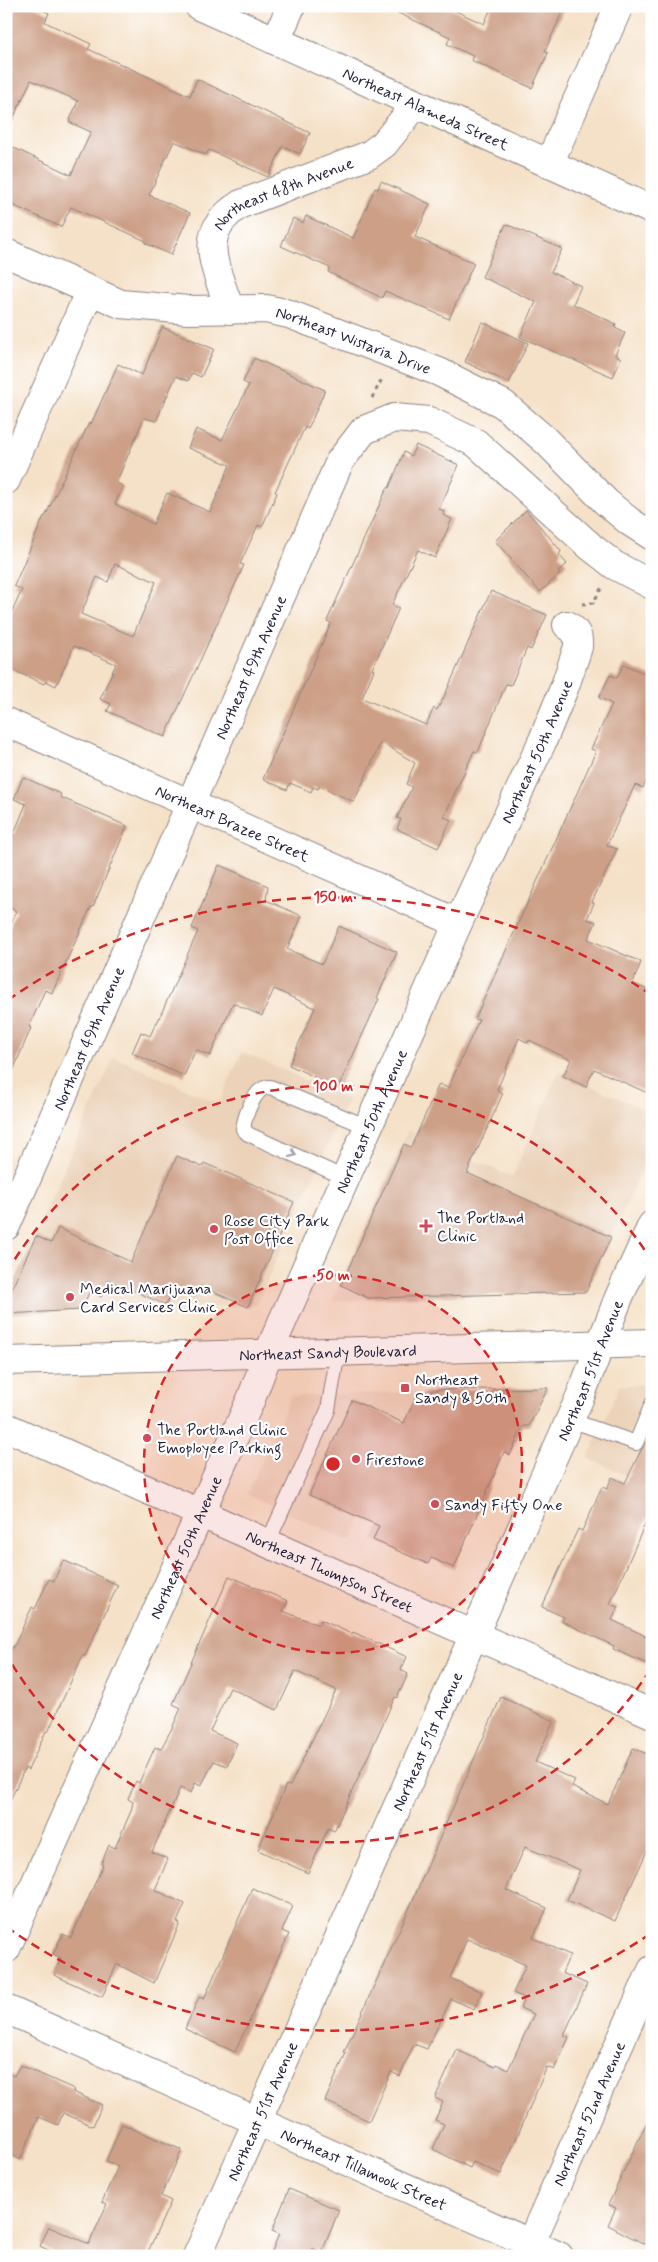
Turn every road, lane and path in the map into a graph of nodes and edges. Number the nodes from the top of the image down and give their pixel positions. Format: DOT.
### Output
graph roads {
  1 [pos="199,6"];
  2 [pos="291,6"];
  3 [pos="619,6"];
  4 [pos="276,41"];
  5 [pos="416,104"];
  6 [pos="549,164"];
  7 [pos="652,210"];
  8 [pos="6,253"];
  9 [pos="90,291"];
  10 [pos="230,310"];
  11 [pos="394,354"];
  12 [pos="377,425"];
  13 [pos="6,480"];
  14 [pos="652,536"];
  15 [pos="614,565"];
  16 [pos="652,585"];
  17 [pos="567,625"];
  18 [pos="6,722"];
  19 [pos="190,803"];
  20 [pos="458,923"];
  21 [pos="368,1127"];
  22 [pos="345,1178"];
  23 [pos="652,1225"];
  24 [pos="6,1226"];
  25 [pos="652,1343"];
  26 [pos="601,1345"];
  27 [pos="338,1352"];
  28 [pos="268,1354"];
  29 [pos="6,1361"];
  30 [pos="652,1404"];
  31 [pos="570,1420"];
  32 [pos="6,1427"];
  33 [pos="200,1514"];
  34 [pos="267,1544"];
  35 [pos="475,1634"];
  36 [pos="652,1714"];
  37 [pos="6,1949"];
  38 [pos="652,1970"];
  39 [pos="6,2009"];
  40 [pos="257,2121"];
  41 [pos="528,2249"];
  42 [pos="197,2256"];
  43 [pos="559,2256"];
  1 -- 4 [label="street, Northeast Alameda Street"];
  2 -- 4 [label="street"];
  3 -- 6 [label="street"];
  4 -- 5 [label="street, Northeast Alameda Street"];
  5 -- 6 [label="street, Northeast Alameda Street"];
  5 -- 10 [label="street, Northeast 48th Avenue"];
  6 -- 7 [label="street, Northeast Alameda Street"];
  8 -- 9 [label="street, Northeast Wistaria Drive"];
  9 -- 10 [label="street, Northeast Wistaria Drive"];
  9 -- 13 [label="street"];
  10 -- 11 [label="street, Northeast Wistaria Drive"];
  11 -- 12 [label="path"];
  11 -- 14 [label="street, Northeast Wistaria Drive"];
  12 -- 15 [label="street, Northeast 49th Avenue"];
  12 -- 19 [label="street, Northeast 49th Avenue"];
  15 -- 16 [label="street, Northeast 49th Avenue"];
  15 -- 17 [label="path"];
  17 -- 20 [label="street, Northeast 50th Avenue"];
  18 -- 19 [label="street, Northeast Brazee Street"];
  19 -- 20 [label="street, Northeast Brazee Street"];
  19 -- 24 [label="street, Northeast 49th Avenue"];
  20 -- 21 [label="street, Northeast 50th Avenue"];
  21 -- 22 [label="street, Northeast 50th Avenue"];
  21 -- 22 [label="lane, one-way"];
  22 -- 28 [label="street, Northeast 50th Avenue"];
  23 -- 26 [label="street, Northeast 51st Avenue"];
  25 -- 26 [label="street, Northeast Sandy Boulevard"];
  26 -- 27 [label="street, Northeast Sandy Boulevard"];
  26 -- 31 [label="street, Northeast 51st Avenue"];
  27 -- 28 [label="street, Northeast Sandy Boulevard"];
  27 -- 34 [label="lane"];
  28 -- 29 [label="street, Northeast Sandy Boulevard"];
  28 -- 33 [label="street, Northeast 50th Avenue"];
  30 -- 31 [label="lane"];
  31 -- 35 [label="street, Northeast 51st Avenue"];
  32 -- 33 [label="street, Northeast Thompson Street"];
  33 -- 34 [label="street, Northeast Thompson Street"];
  33 -- 37 [label="street, Northeast 50th Avenue"];
  34 -- 35 [label="street, Northeast Thompson Street"];
  35 -- 36 [label="street, Northeast Thompson Street"];
  35 -- 40 [label="street, Northeast 51st Avenue"];
  38 -- 41 [label="street, Northeast 52nd Avenue"];
  39 -- 40 [label="street, Northeast Tillamook Street"];
  40 -- 41 [label="street, Northeast Tillamook Street"];
  40 -- 42 [label="street, Northeast 51st Avenue"];
  41 -- 43 [label="street, Northeast Tillamook Street"];
}
